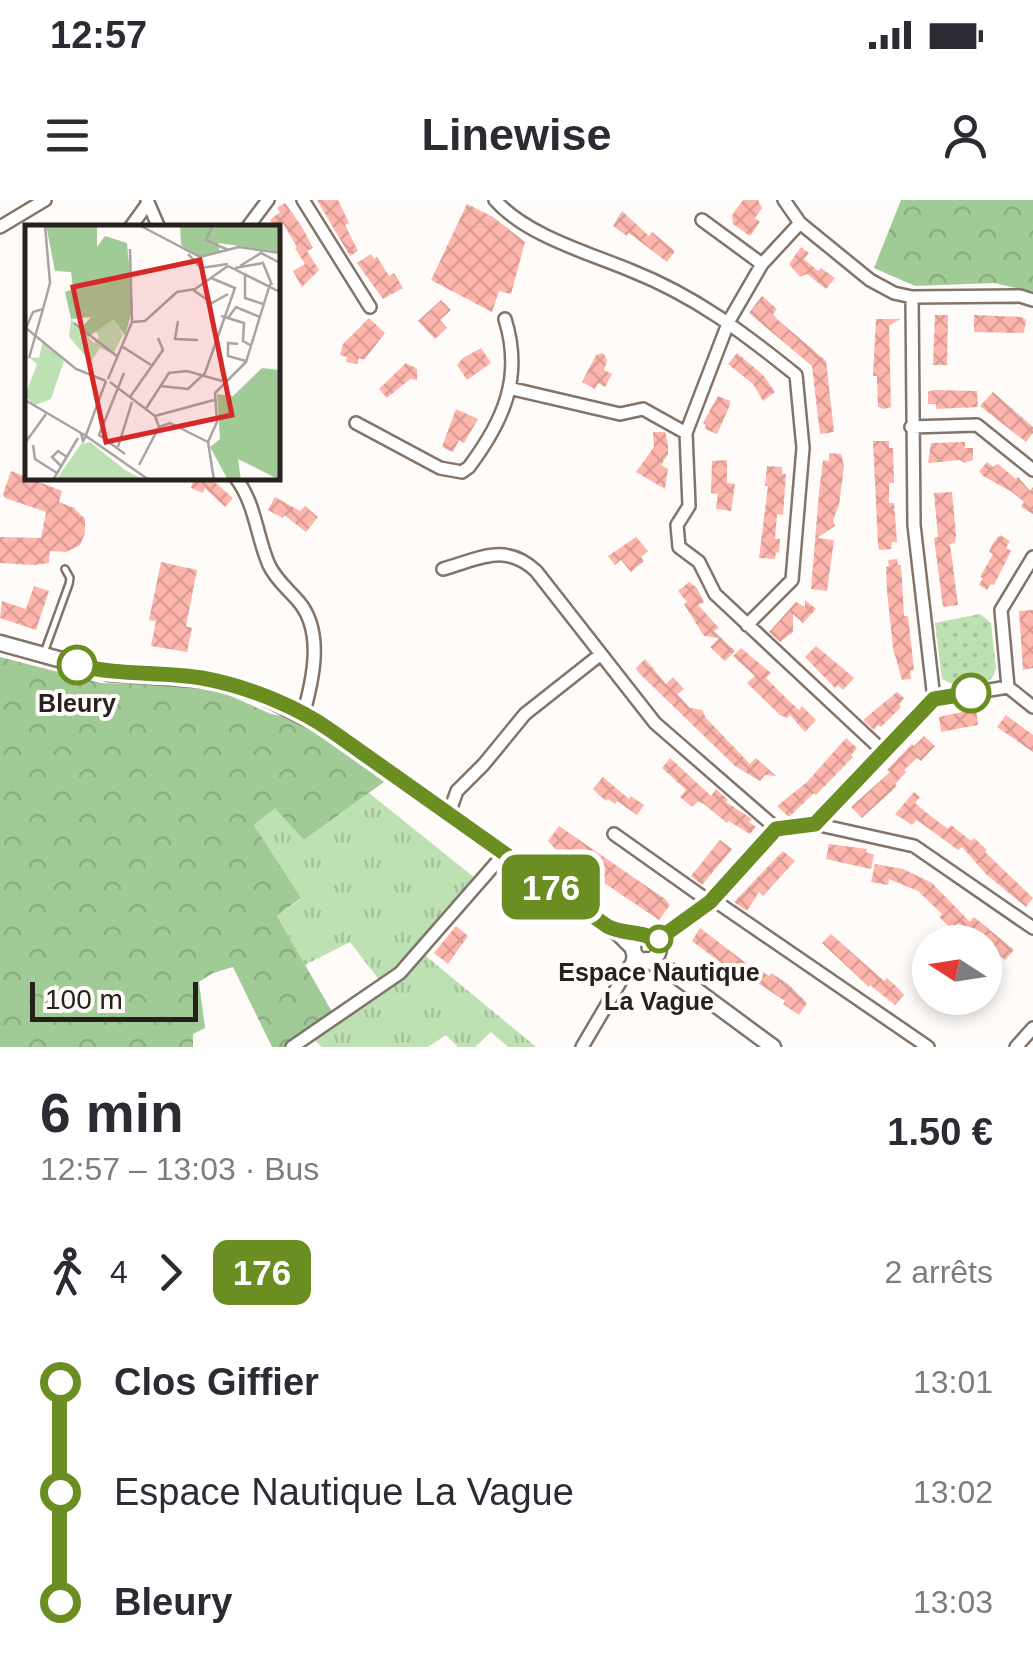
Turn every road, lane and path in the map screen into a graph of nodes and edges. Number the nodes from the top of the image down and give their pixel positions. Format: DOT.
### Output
graph roads {
  1 [pos="45,200"];
  2 [pos="268,200"];
  3 [pos="303,200"];
  4 [pos="496,200"];
  5 [pos="784,200"];
  6 [pos="148,202"];
  7 [pos="702,220"];
  8 [pos="800,223"];
  9 [pos="132,225"];
  10 [pos="248,225"];
  11 [pos="0,227"];
  12 [pos="762,264"];
  13 [pos="912,297"];
  14 [pos="1033,300"];
  15 [pos="370,307"];
  16 [pos="504,319"];
  17 [pos="728,321"];
  18 [pos="510,388"];
  19 [pos="356,422"];
  20 [pos="912,426"];
  21 [pos="686,433"];
  22 [pos="1033,470"];
  23 [pos="237,480"];
  24 [pos="1033,557"];
  25 [pos="65,569"];
  26 [pos="443,569"];
  27 [pos="747,625"];
  28 [pos="0,645"];
  29 [pos="601,654"];
  30 [pos="43,656"];
  31 [pos="1008,687"];
  32 [pos="934,699"];
  33 [pos="1033,707"];
  34 [pos="296,712"];
  35 [pos="884,752"];
  36 [pos="448,813"];
  37 [pos="815,824"];
  38 [pos="776,829"];
  39 [pos="614,834"];
  40 [pos="504,854"];
  41 [pos="710,902"];
  42 [pos="1033,928"];
  43 [pos="615,931"];
  44 [pos="654,942"];
  45 [pos="640,955"];
  46 [pos="670,970"];
  47 [pos="1033,1028"];
  48 [pos="292,1047"];
  49 [pos="584,1047"];
  50 [pos="773,1047"];
  51 [pos="928,1047"];
  52 [pos="1016,1047"];
  1 -- 11 [label="street"];
  2 -- 10 [label="street"];
  3 -- 15 [label="street"];
  4 -- 17 [label="street"];
  5 -- 8 [label="street"];
  6 -- 9 [label="street"];
  7 -- 12 [label="street"];
  8 -- 12 [label="street"];
  8 -- 13 [label="street"];
  12 -- 17 [label="street"];
  13 -- 14 [label="street"];
  13 -- 20 [label="street"];
  16 -- 18 [label="street"];
  17 -- 21 [label="street"];
  17 -- 27 [label="street"];
  18 -- 19 [label="street"];
  18 -- 21 [label="street"];
  20 -- 22 [label="street"];
  20 -- 32 [label="street"];
  21 -- 27 [label="street"];
  23 -- 34 [label="street"];
  24 -- 31 [label="street"];
  25 -- 30 [label="lane"];
  26 -- 29 [label="street"];
  27 -- 35 [label="street"];
  28 -- 30 [label="street"];
  28 -- 30 [label="street"];
  29 -- 36 [label="street"];
  29 -- 38 [label="street"];
  30 -- 34 [label="street"];
  31 -- 32 [label="street"];
  31 -- 33 [label="street"];
  32 -- 35 [label="street"];
  34 -- 36 [label="street"];
  35 -- 37 [label="street"];
  36 -- 40 [label="street"];
  37 -- 38 [label="street"];
  37 -- 42 [label="street"];
  38 -- 41 [label="street"];
  39 -- 41 [label="street"];
  40 -- 43 [label="street"];
  40 -- 48 [label="street"];
  41 -- 44 [label="street"];
  41 -- 51 [label="street"];
  43 -- 44 [label="street"];
  43 -- 45 [label="street"];
  44 -- 45 [label="street"];
  44 -- 45 [label="street"];
  44 -- 46 [label="street"];
  45 -- 46 [label="street"];
  45 -- 49 [label="street"];
  46 -- 50 [label="street"];
  47 -- 52 [label="street"];
}
